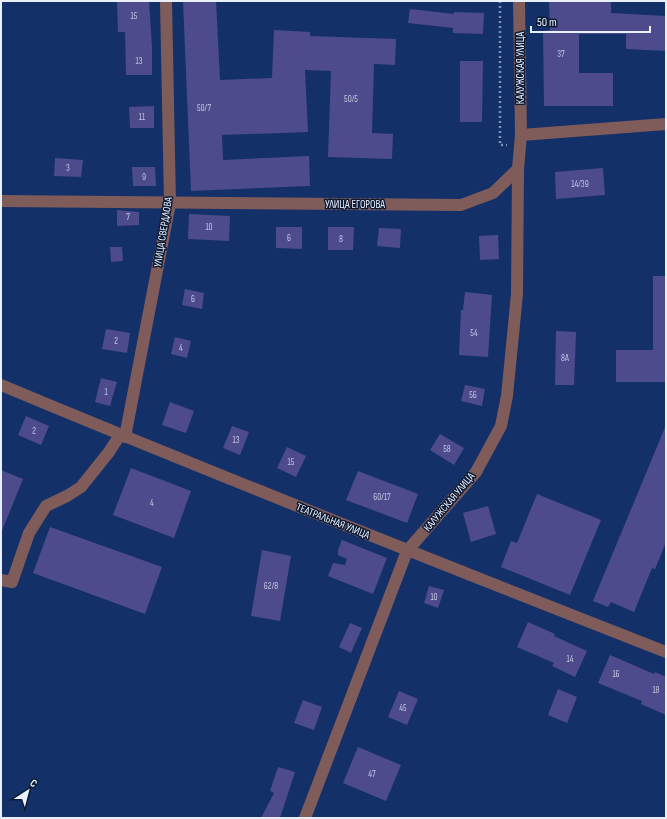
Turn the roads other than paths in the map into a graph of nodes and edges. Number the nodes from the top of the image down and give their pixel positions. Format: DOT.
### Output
graph roads {
  1 [pos="166,1"];
  2 [pos="519,1"];
  3 [pos="666,124"];
  4 [pos="520,141"];
  5 [pos="518,169"];
  6 [pos="1,201"];
  7 [pos="170,203"];
  8 [pos="1,385"];
  9 [pos="122,436"];
  10 [pos="407,551"];
  11 [pos="1,580"];
  12 [pos="666,652"];
  13 [pos="305,818"];
  1 -- 7 [label="street, УЛИЦА СВЕРДЛОВА"];
  2 -- 4 [label="street, КАЛУЖСКАЯ УЛИЦА"];
  3 -- 4 [label="street"];
  4 -- 5 [label="street"];
  5 -- 7 [label="street, УЛИЦА ЕГОРОВА"];
  5 -- 10 [label="street, КАЛУЖСКАЯ УЛИЦА"];
  6 -- 7 [label="street, УЛИЦА ЕГОРОВА"];
  7 -- 9 [label="street, УЛИЦА СВЕРДЛОВА"];
  8 -- 9 [label="street, ТЕАТРАЛЬНАЯ УЛИЦА"];
  9 -- 10 [label="street, ТЕАТРАЛЬНАЯ УЛИЦА"];
  9 -- 11 [label="street"];
  10 -- 12 [label="street, ТЕАТРАЛЬНАЯ УЛИЦА"];
  10 -- 13 [label="street, КАЛУЖСКАЯ УЛИЦА"];
}
